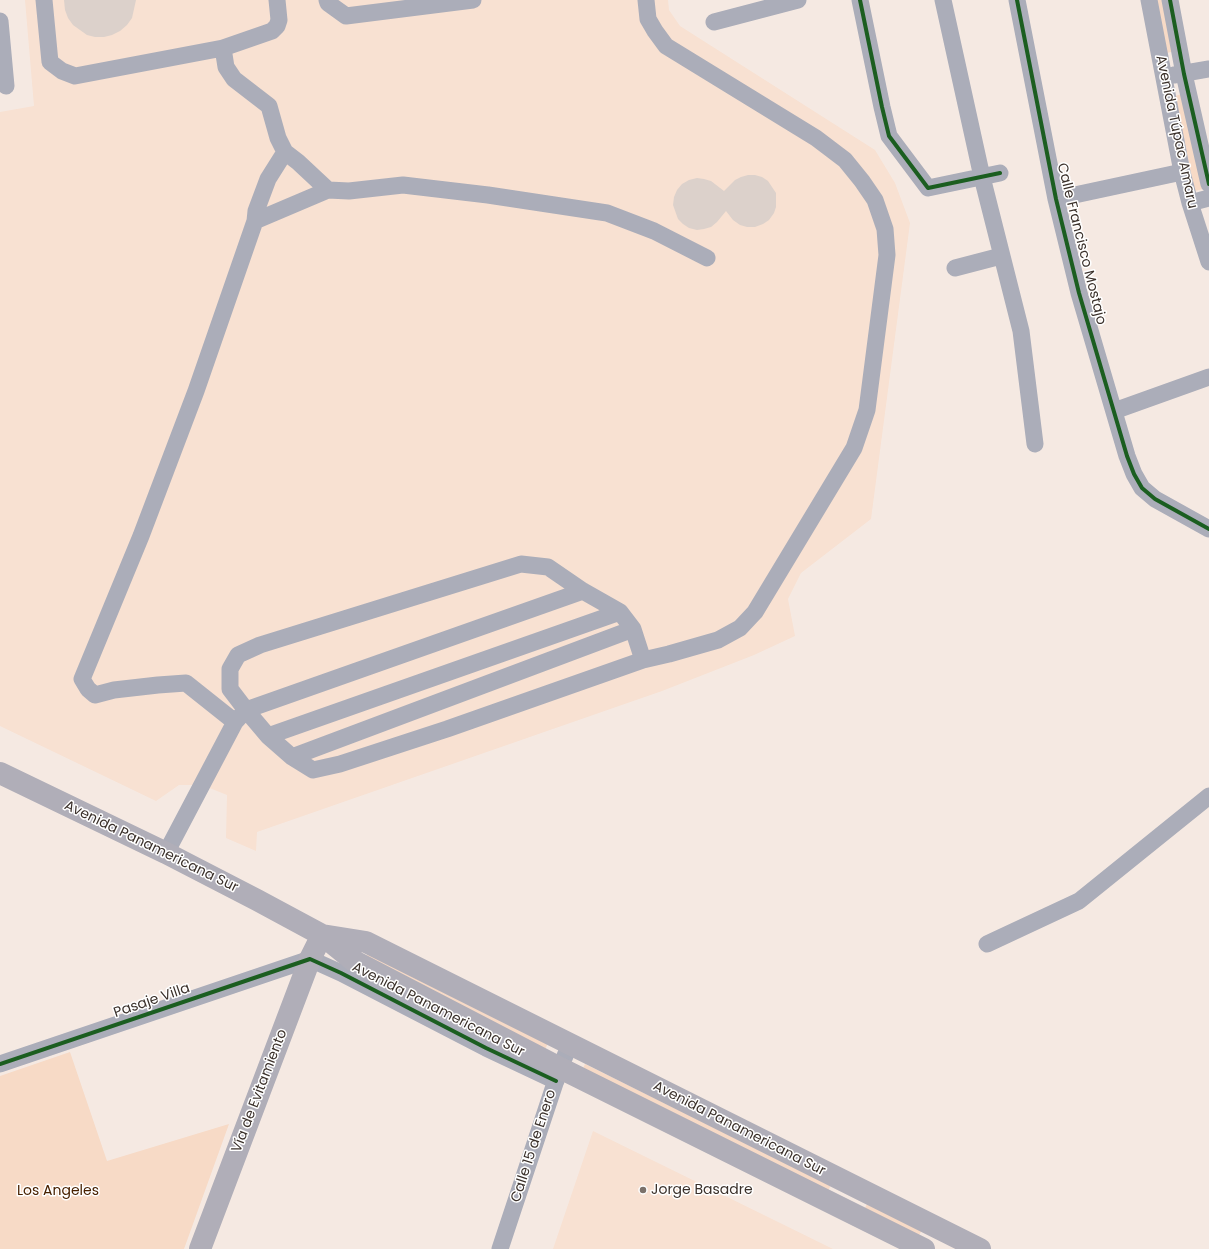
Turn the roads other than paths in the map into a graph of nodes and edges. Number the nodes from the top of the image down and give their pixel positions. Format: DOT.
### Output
graph roads {
  1 [pos="44,0"];
  2 [pos="277,0"];
  3 [pos="327,0"];
  4 [pos="473,0"];
  5 [pos="646,0"];
  6 [pos="798,0"];
  7 [pos="860,0"];
  8 [pos="943,0"];
  9 [pos="1017,0"];
  10 [pos="1149,0"];
  11 [pos="1170,0"];
  12 [pos="409,4"];
  13 [pos="0,21"];
  14 [pos="714,22"];
  15 [pos="1,39"];
  16 [pos="223,48"];
  17 [pos="1209,69"];
  18 [pos="1184,74"];
  19 [pos="1163,77"];
  20 [pos="6,86"];
  21 [pos="285,152"];
  22 [pos="1182,172"];
  23 [pos="1000,174"];
  24 [pos="982,177"];
  25 [pos="1209,184"];
  26 [pos="328,190"];
  27 [pos="1209,198"];
  28 [pos="1056,199"];
  29 [pos="1190,203"];
  30 [pos="255,221"];
  31 [pos="1001,256"];
  32 [pos="707,258"];
  33 [pos="1209,262"];
  34 [pos="955,268"];
  35 [pos="1209,377"];
  36 [pos="1114,411"];
  37 [pos="1035,444"];
  38 [pos="1209,529"];
  39 [pos="583,591"];
  40 [pos="620,612"];
  41 [pos="633,629"];
  42 [pos="643,660"];
  43 [pos="241,716"];
  44 [pos="268,736"];
  45 [pos="292,757"];
  46 [pos="0,773"];
  47 [pos="1209,796"];
  48 [pos="166,853"];
  49 [pos="322,935"];
  50 [pos="987,944"];
  51 [pos="310,959"];
  52 [pos="570,1044"];
  53 [pos="0,1064"];
  54 [pos="558,1075"];
  55 [pos="200,1249"];
  56 [pos="500,1249"];
  57 [pos="924,1249"];
  58 [pos="980,1249"];
  1 -- 16 [label="street"];
  2 -- 16 [label="street"];
  3 -- 12 [label="street"];
  4 -- 12 [label="street"];
  5 -- 42 [label="street"];
  6 -- 14 [label="street"];
  7 -- 24 [label="street"];
  8 -- 24 [label="street"];
  9 -- 28 [label="street, Calle Francisco Mostajo"];
  10 -- 19 [label="street, Avenida Túpac Amaru"];
  11 -- 18 [label="street, Avenida Túpac Amaru"];
  13 -- 15 [label="street"];
  15 -- 20 [label="street"];
  16 -- 21 [label="street"];
  17 -- 18 [label="street"];
  18 -- 19 [label="street"];
  18 -- 25 [label="street, Avenida Túpac Amaru"];
  19 -- 22 [label="street, Avenida Túpac Amaru"];
  21 -- 26 [label="street"];
  21 -- 30 [label="street"];
  22 -- 28 [label="street"];
  22 -- 29 [label="street, Avenida Túpac Amaru"];
  23 -- 24 [label="street"];
  24 -- 31 [label="street"];
  26 -- 30 [label="street"];
  26 -- 32 [label="street"];
  27 -- 29 [label="street"];
  28 -- 36 [label="street, Calle Francisco Mostajo"];
  29 -- 33 [label="street, Avenida Túpac Amaru"];
  30 -- 43 [label="street"];
  31 -- 34 [label="street"];
  31 -- 37 [label="street"];
  35 -- 36 [label="street"];
  36 -- 38 [label="street, Calle Francisco Mostajo"];
  39 -- 40 [label="street"];
  39 -- 43 [label="street"];
  39 -- 43 [label="street"];
  40 -- 41 [label="street"];
  40 -- 44 [label="street"];
  41 -- 42 [label="street"];
  41 -- 45 [label="street"];
  42 -- 45 [label="street"];
  43 -- 44 [label="street"];
  43 -- 48 [label="street"];
  44 -- 45 [label="street"];
  46 -- 48 [label="main road, Avenida Panamericana Sur"];
  47 -- 50 [label="street"];
  48 -- 49 [label="main road, Avenida Panamericana Sur"];
  49 -- 51 [label="main road, Vía de Evitamiento"];
  49 -- 52 [label="main road, Avenida Panamericana Sur"];
  49 -- 54 [label="main road, Avenida Panamericana Sur"];
  51 -- 53 [label="street, Pasaje Villa"];
  51 -- 54 [label="street, Avenida Panamericana Sur"];
  51 -- 55 [label="main road, Vía de Evitamiento"];
  52 -- 54 [label="street, Calle 15 de Enero"];
  52 -- 58 [label="main road, Avenida Panamericana Sur"];
  54 -- 56 [label="street, Calle 15 de Enero"];
  54 -- 57 [label="main road, Avenida Panamericana Sur"];
}
